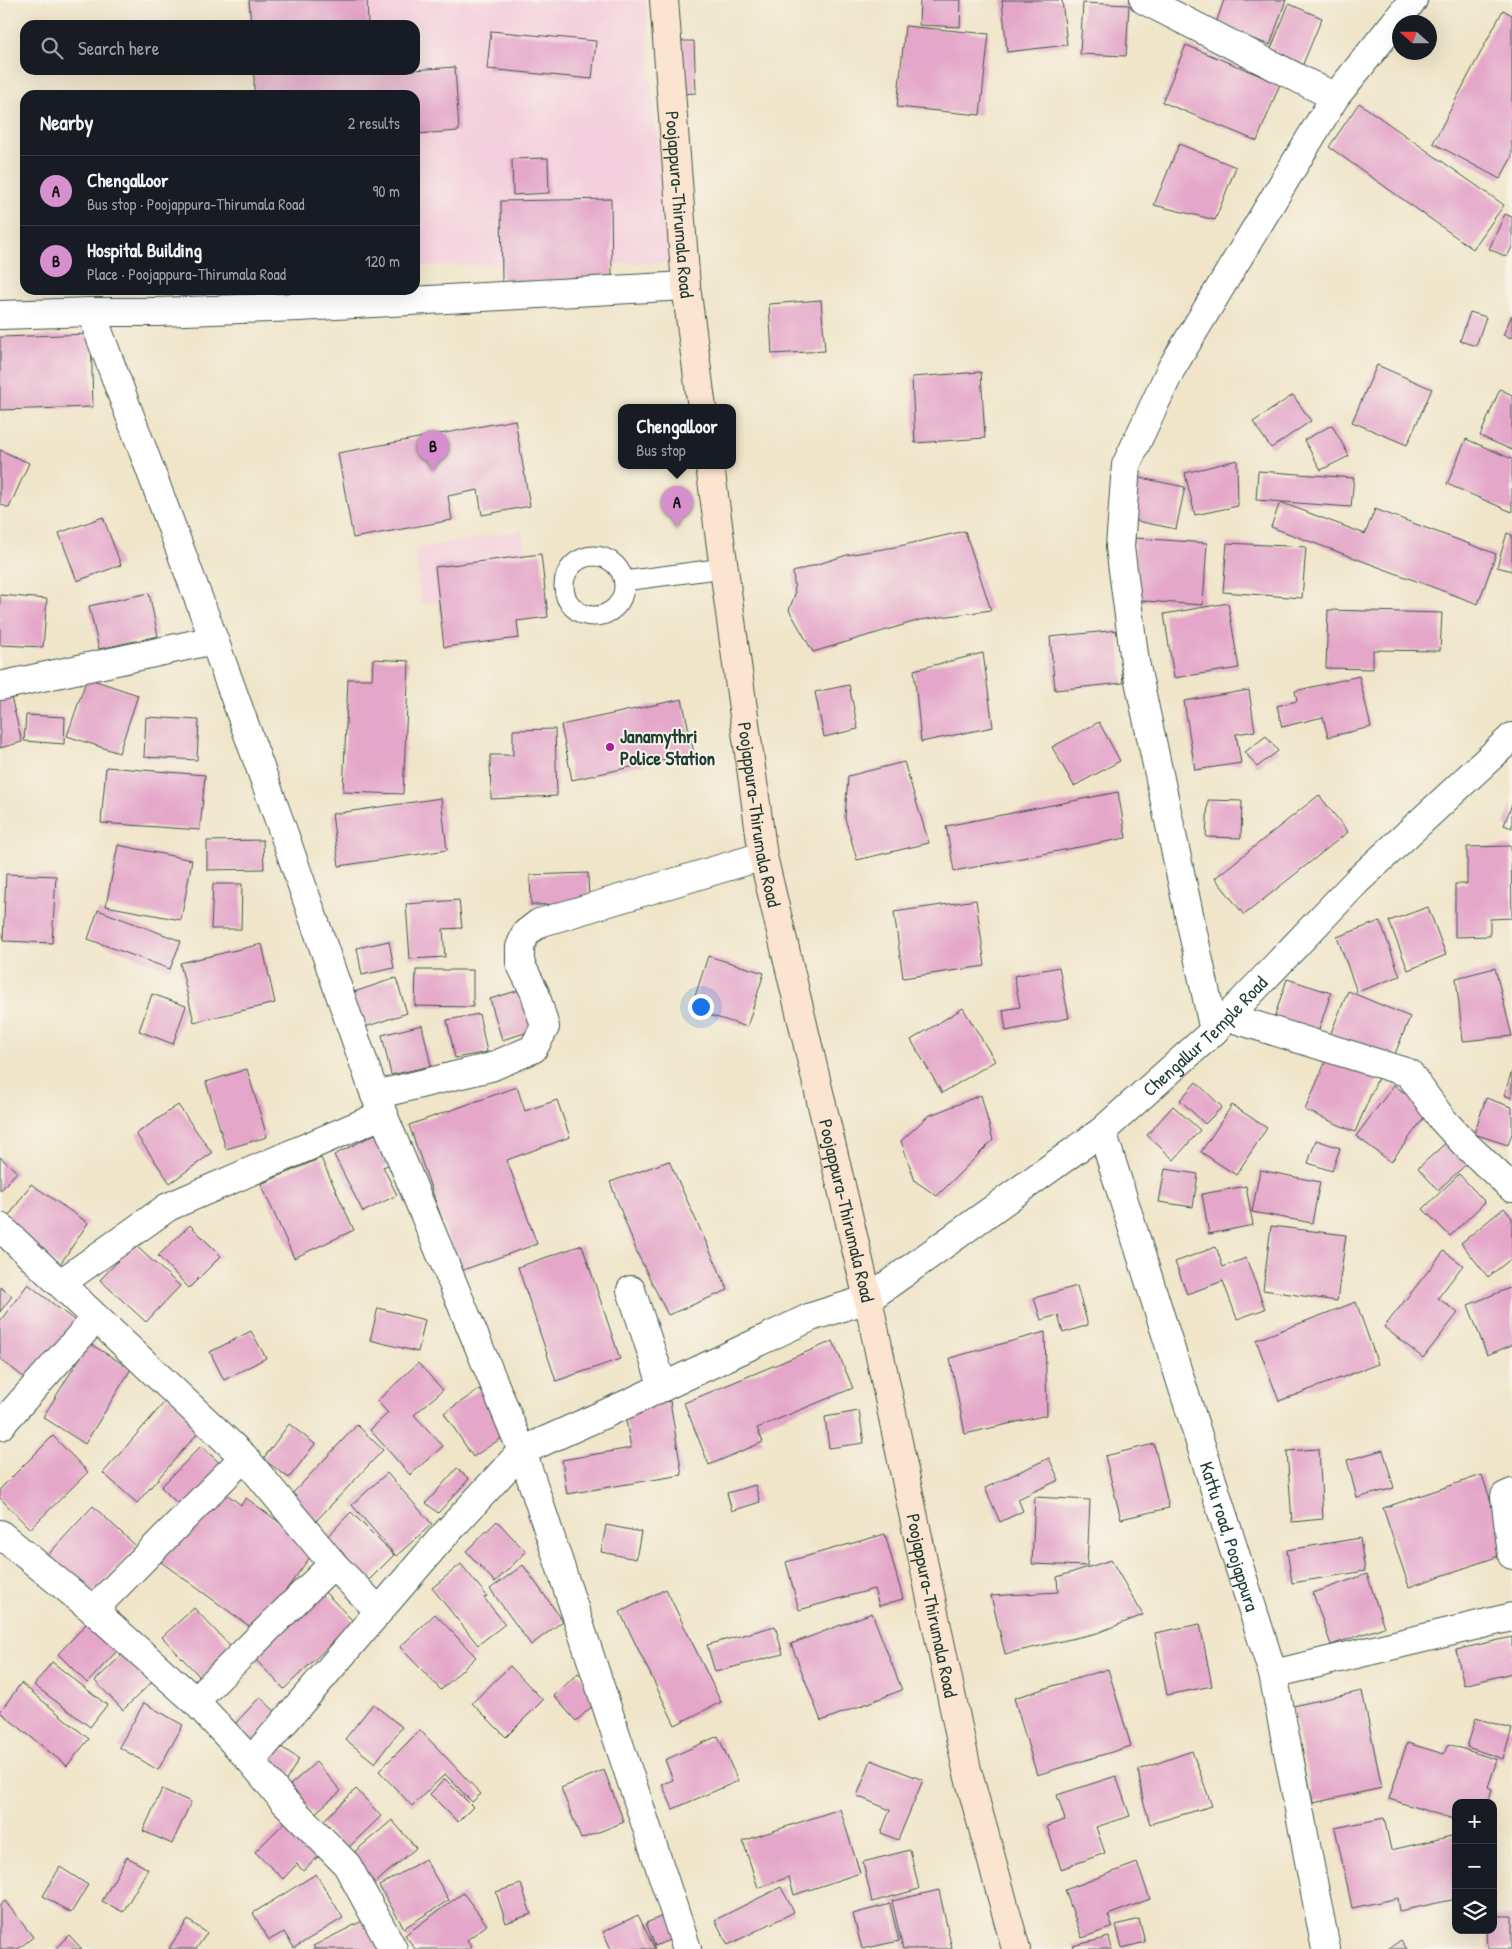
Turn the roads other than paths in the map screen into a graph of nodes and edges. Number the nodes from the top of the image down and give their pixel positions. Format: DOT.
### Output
graph roads {
  1 [pos="664,0"];
  2 [pos="1144,0"];
  3 [pos="1413,0"];
  4 [pos="1335,97"];
  5 [pos="686,286"];
  6 [pos="92,312"];
  7 [pos="0,315"];
  8 [pos="701,404"];
  9 [pos="710,469"];
  10 [pos="724,568"];
  11 [pos="624,580"];
  12 [pos="214,640"];
  13 [pos="0,686"];
  14 [pos="1512,737"];
  15 [pos="763,856"];
  16 [pos="1221,1024"];
  17 [pos="379,1104"];
  18 [pos="1102,1131"];
  19 [pos="1512,1188"];
  20 [pos="0,1227"];
  21 [pos="61,1284"];
  22 [pos="631,1290"];
  23 [pos="868,1299"];
  24 [pos="96,1318"];
  25 [pos="663,1387"];
  26 [pos="0,1426"];
  27 [pos="522,1451"];
  28 [pos="244,1457"];
  29 [pos="1512,1493"];
  30 [pos="0,1534"];
  31 [pos="1512,1554"];
  32 [pos="333,1564"];
  33 [pos="93,1610"];
  34 [pos="379,1611"];
  35 [pos="1512,1617"];
  36 [pos="1273,1674"];
  37 [pos="195,1702"];
  38 [pos="251,1761"];
  39 [pos="393,1949"];
  40 [pos="687,1949"];
  41 [pos="1016,1949"];
  42 [pos="1326,1949"];
  1 -- 5 [label="main road, Poojappura-Thirumala Road"];
  2 -- 4 [label="street"];
  3 -- 4 [label="street"];
  4 -- 16 [label="street"];
  5 -- 6 [label="street"];
  5 -- 8 [label="main road, Poojappura-Thirumala Road"];
  6 -- 7 [label="street"];
  6 -- 12 [label="street"];
  9 -- 10 [label="main road, Poojappura-Thirumala Road"];
  10 -- 11 [label="lane"];
  10 -- 15 [label="main road, Poojappura-Thirumala Road"];
  12 -- 13 [label="street"];
  12 -- 17 [label="street"];
  14 -- 16 [label="street, Chengallur Temple Road"];
  15 -- 17 [label="street"];
  15 -- 23 [label="main road, Poojappura-Thirumala Road"];
  16 -- 18 [label="street, Chengallur Temple Road"];
  16 -- 19 [label="street"];
  17 -- 21 [label="street"];
  17 -- 27 [label="street"];
  18 -- 23 [label="street, Chengallur Temple Road"];
  18 -- 36 [label="street, Kattu road, Poojappura"];
  20 -- 21 [label="street"];
  21 -- 24 [label="street"];
  22 -- 25 [label="street"];
  23 -- 25 [label="street, Chengallur Temple Road"];
  23 -- 41 [label="main road, Poojappura-Thirumala Road"];
  24 -- 26 [label="street"];
  24 -- 28 [label="street"];
  25 -- 27 [label="street, Chengallur Temple Road"];
  27 -- 34 [label="street"];
  27 -- 40 [label="street"];
  28 -- 32 [label="street"];
  28 -- 33 [label="street"];
  29 -- 31 [label="street"];
  30 -- 33 [label="street"];
  32 -- 34 [label="street"];
  32 -- 37 [label="street"];
  33 -- 37 [label="street"];
  34 -- 38 [label="street"];
  35 -- 36 [label="street"];
  36 -- 42 [label="street, Kattu road, Poojappura"];
  37 -- 38 [label="street"];
  38 -- 39 [label="street"];
}
